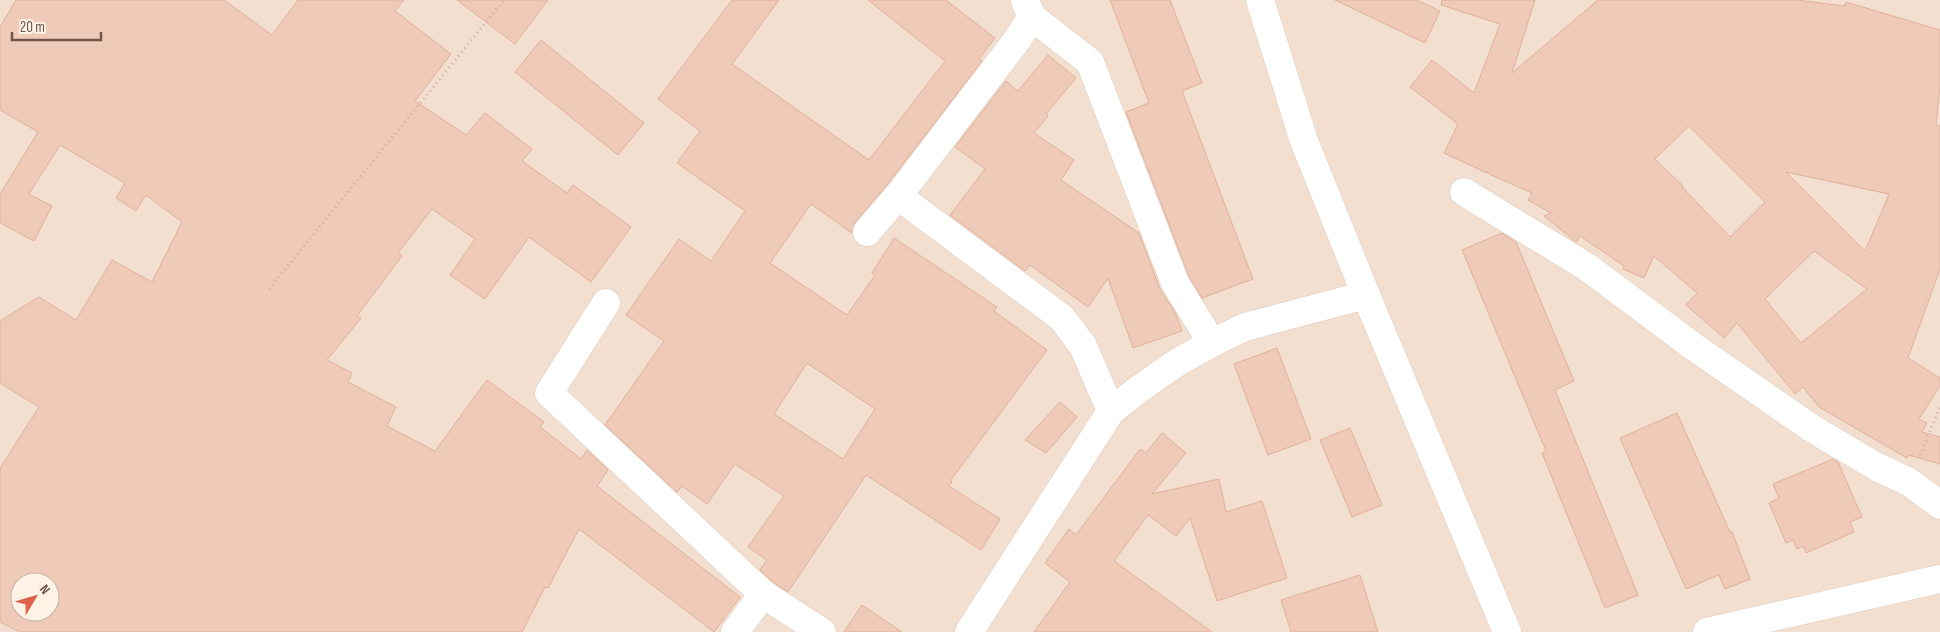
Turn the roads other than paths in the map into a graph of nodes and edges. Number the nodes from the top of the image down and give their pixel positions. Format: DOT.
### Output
graph roads {
  1 [pos="1260,0"];
  2 [pos="1028,9"];
  3 [pos="1464,192"];
  4 [pos="898,196"];
  5 [pos="867,232"];
  6 [pos="1366,295"];
  7 [pos="606,303"];
  8 [pos="1212,343"];
  9 [pos="1111,411"];
  10 [pos="1940,505"];
  11 [pos="1940,579"];
  12 [pos="763,594"];
  13 [pos="735,632"];
  14 [pos="822,632"];
  15 [pos="969,632"];
  16 [pos="1507,632"];
  17 [pos="1707,632"];
  1 -- 6 [label="street"];
  2 -- 4 [label="street"];
  2 -- 8 [label="street"];
  3 -- 10 [label="street"];
  4 -- 5 [label="street"];
  4 -- 9 [label="street"];
  6 -- 8 [label="street"];
  6 -- 16 [label="street"];
  7 -- 12 [label="street"];
  8 -- 9 [label="street"];
  9 -- 15 [label="street"];
  11 -- 17 [label="street"];
  12 -- 13 [label="street"];
  12 -- 14 [label="street"];
}
